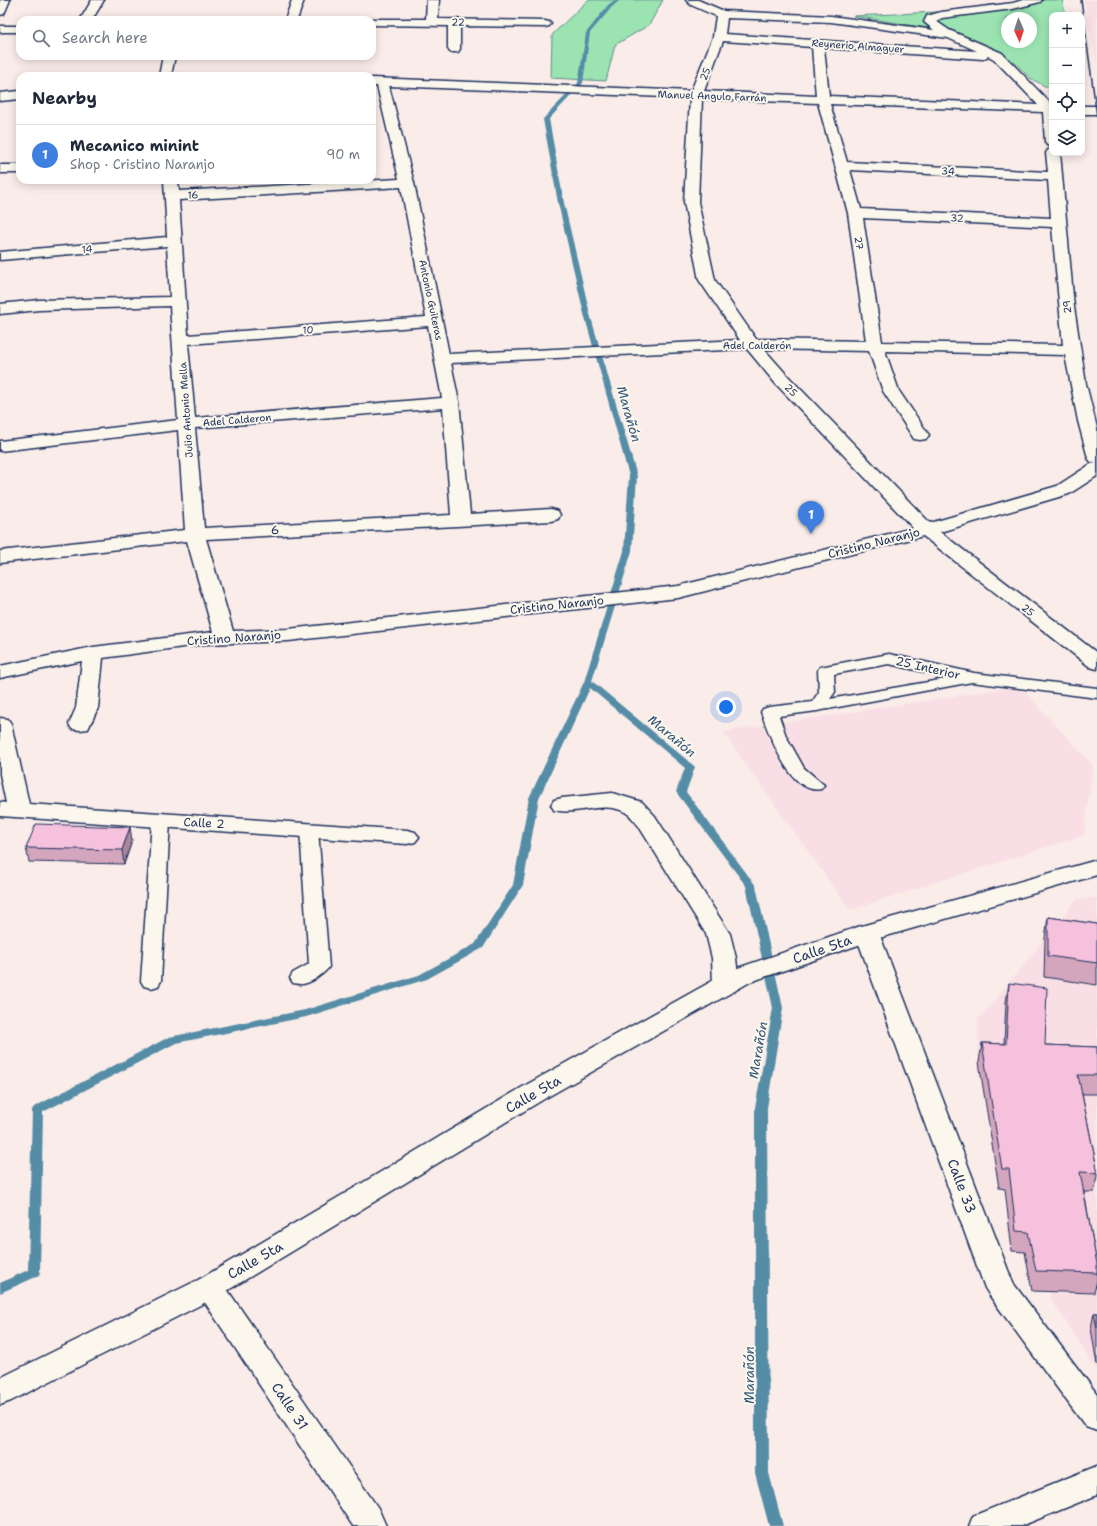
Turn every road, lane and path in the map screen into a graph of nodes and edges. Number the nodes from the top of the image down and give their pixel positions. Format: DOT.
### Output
graph roads {
  1 [pos="4,0"];
  2 [pos="98,0"];
  3 [pos="298,0"];
  4 [pos="434,0"];
  5 [pos="692,0"];
  6 [pos="1036,0"];
  7 [pos="0,12"];
  8 [pos="722,14"];
  9 [pos="88,16"];
  10 [pos="292,16"];
  11 [pos="376,22"];
  12 [pos="432,22"];
  13 [pos="454,22"];
  14 [pos="545,24"];
  15 [pos="0,29"];
  16 [pos="16,29"];
  17 [pos="719,37"];
  18 [pos="957,37"];
  19 [pos="818,43"];
  20 [pos="454,49"];
  21 [pos="998,56"];
  22 [pos="168,60"];
  23 [pos="166,72"];
  24 [pos="377,82"];
  25 [pos="16,95"];
  26 [pos="696,95"];
  27 [pos="0,97"];
  28 [pos="823,100"];
  29 [pos="1049,107"];
  30 [pos="1049,109"];
  31 [pos="1085,110"];
  32 [pos="1097,110"];
  33 [pos="1053,156"];
  34 [pos="842,166"];
  35 [pos="16,169"];
  36 [pos="0,170"];
  37 [pos="1055,176"];
  38 [pos="407,183"];
  39 [pos="360,184"];
  40 [pos="376,184"];
  41 [pos="172,188"];
  42 [pos="855,213"];
  43 [pos="1059,223"];
  44 [pos="175,242"];
  45 [pos="0,256"];
  46 [pos="178,301"];
  47 [pos="0,310"];
  48 [pos="435,320"];
  49 [pos="180,340"];
  50 [pos="751,344"];
  51 [pos="875,346"];
  52 [pos="1072,350"];
  53 [pos="443,359"];
  54 [pos="451,402"];
  55 [pos="186,424"];
  56 [pos="920,435"];
  57 [pos="0,446"];
  58 [pos="1097,458"];
  59 [pos="1097,468"];
  60 [pos="551,516"];
  61 [pos="461,520"];
  62 [pos="926,530"];
  63 [pos="195,534"];
  64 [pos="0,557"];
  65 [pos="224,637"];
  66 [pos="93,653"];
  67 [pos="1097,663"];
  68 [pos="0,672"];
  69 [pos="974,678"];
  70 [pos="1097,693"];
  71 [pos="817,706"];
  72 [pos="0,724"];
  73 [pos="80,724"];
  74 [pos="815,785"];
  75 [pos="562,805"];
  76 [pos="9,809"];
  77 [pos="161,821"];
  78 [pos="309,830"];
  79 [pos="407,837"];
  80 [pos="1097,867"];
  81 [pos="867,933"];
  82 [pos="300,978"];
  83 [pos="734,980"];
  84 [pos="151,981"];
  85 [pos="210,1287"];
  86 [pos="0,1392"];
  87 [pos="1097,1418"];
  88 [pos="1097,1480"];
  89 [pos="370,1526"];
  90 [pos="985,1526"];
  1 -- 7 [label="street"];
  2 -- 9 [label="street"];
  3 -- 10 [label="street"];
  4 -- 12 [label="street"];
  5 -- 8 [label="street"];
  6 -- 18 [label="street"];
  8 -- 17 [label="street, 25"];
  8 -- 18 [label="street"];
  11 -- 12 [label="street, 22"];
  12 -- 13 [label="street, 22"];
  13 -- 14 [label="street, 22"];
  13 -- 20 [label="street"];
  15 -- 16 [label="street"];
  17 -- 19 [label="street, Reynerio Almaguer"];
  17 -- 26 [label="street, 25"];
  18 -- 21 [label="street"];
  19 -- 21 [label="street, Reynerio Almaguer"];
  19 -- 28 [label="street, 27"];
  21 -- 29 [label="street"];
  22 -- 23 [label="street"];
  24 -- 26 [label="street, Manuel Angulo Farrán"];
  24 -- 38 [label="street, Antonio Guiteras"];
  25 -- 27 [label="street"];
  26 -- 28 [label="street, Manuel Angulo Farrán"];
  26 -- 50 [label="street, 25"];
  28 -- 30 [label="street, Manuel Angulo Farrán"];
  28 -- 34 [label="street, 27"];
  31 -- 32 [label="street"];
  33 -- 37 [label="street, 29"];
  34 -- 37 [label="street, 34"];
  34 -- 42 [label="street, 27"];
  35 -- 36 [label="street"];
  37 -- 43 [label="street, 29"];
  38 -- 40 [label="street, 16"];
  38 -- 48 [label="street, Antonio Guiteras"];
  39 -- 41 [label="street, 16"];
  41 -- 44 [label="street, Julio Antonio Mella"];
  42 -- 43 [label="street, 32"];
  42 -- 51 [label="street, 27"];
  43 -- 52 [label="street, 29"];
  44 -- 45 [label="street, 14"];
  44 -- 46 [label="street, Julio Antonio Mella"];
  46 -- 47 [label="street"];
  46 -- 49 [label="street, Julio Antonio Mella"];
  48 -- 49 [label="street, 10"];
  48 -- 53 [label="street, Antonio Guiteras"];
  49 -- 55 [label="street, Julio Antonio Mella"];
  50 -- 51 [label="street, Adel Calderón"];
  50 -- 53 [label="street, Adel Calderón"];
  50 -- 62 [label="street, 25"];
  51 -- 52 [label="street, Adel Calderón"];
  51 -- 56 [label="street, 27"];
  52 -- 58 [label="street, 29"];
  53 -- 54 [label="street, Antonio Guiteras"];
  54 -- 55 [label="street, Adel Calderon"];
  54 -- 61 [label="street, Antonio Guiteras"];
  55 -- 57 [label="street, Adel Calderon"];
  55 -- 63 [label="street, Julio Antonio Mella"];
  59 -- 62 [label="street, Cristino Naranjo"];
  60 -- 61 [label="street, 6"];
  61 -- 63 [label="street, 6"];
  62 -- 65 [label="street, Cristino Naranjo"];
  62 -- 67 [label="street, 25"];
  63 -- 64 [label="street, 6"];
  63 -- 65 [label="street, Julio Antonio Mella"];
  65 -- 66 [label="street, Cristino Naranjo"];
  66 -- 68 [label="street, Cristino Naranjo"];
  66 -- 73 [label="street"];
  69 -- 70 [label="lane, 25 Interior"];
  69 -- 71 [label="lane, 25 Interior"];
  69 -- 71 [label="lane, 25 Interior"];
  71 -- 74 [label="lane, 25 Interior"];
  72 -- 76 [label="street"];
  75 -- 83 [label="street"];
  76 -- 77 [label="street, Calle 2"];
  77 -- 78 [label="street, Calle 2"];
  77 -- 84 [label="lane"];
  78 -- 79 [label="street, Calle 2"];
  78 -- 82 [label="lane"];
  80 -- 81 [label="street, Calle 5ta"];
  81 -- 83 [label="street, Calle 5ta"];
  81 -- 87 [label="street, Calle 33"];
  83 -- 85 [label="street, Calle 5ta"];
  85 -- 86 [label="street, Calle 5ta"];
  85 -- 89 [label="street, Calle 31"];
  88 -- 90 [label="street"];
}
